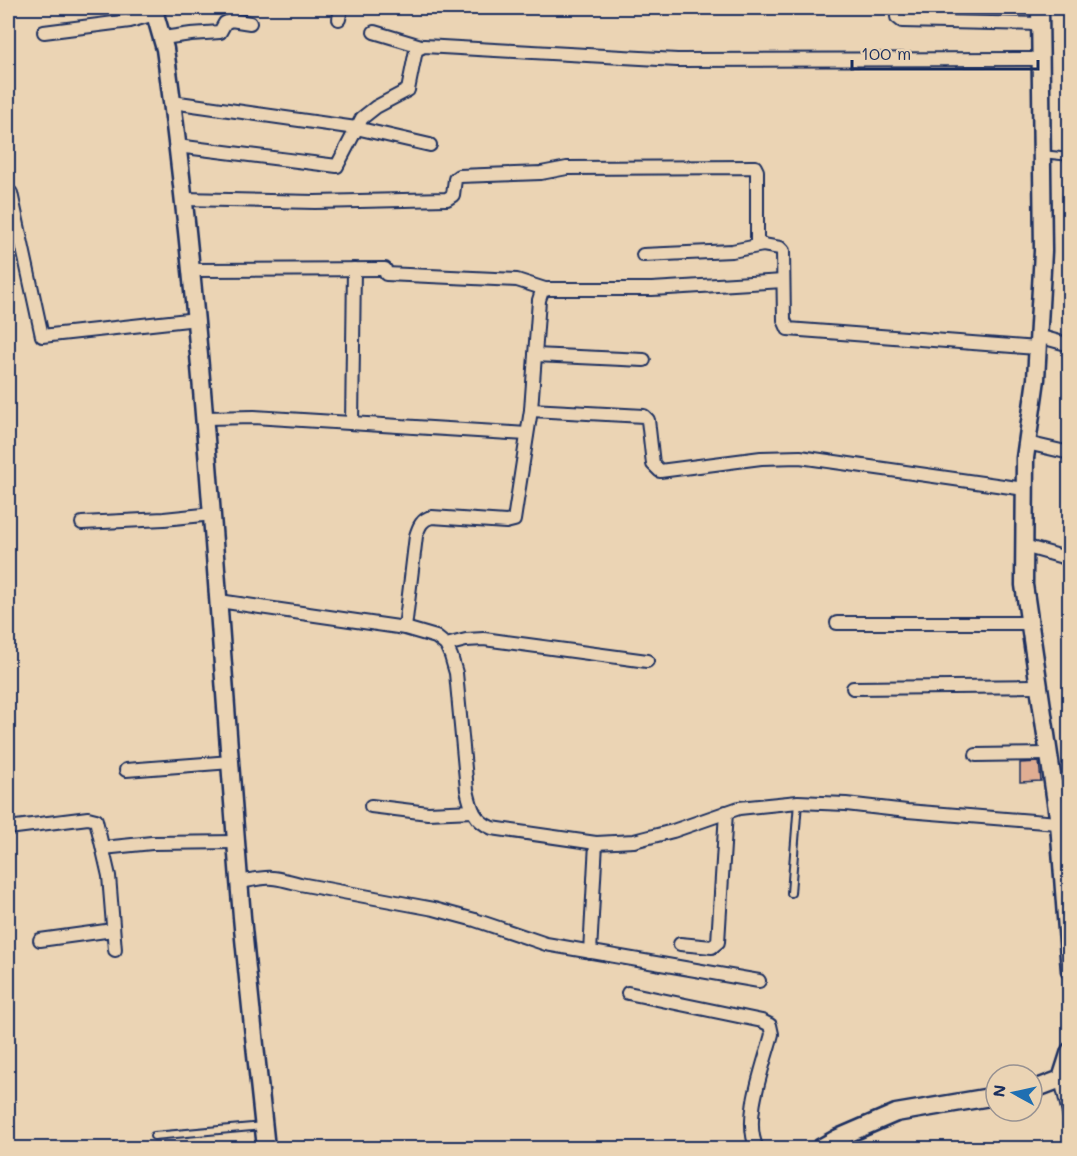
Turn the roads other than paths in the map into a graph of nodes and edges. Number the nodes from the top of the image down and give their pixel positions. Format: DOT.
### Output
graph roads {
  1 [pos="898,8"];
  2 [pos="156,10"];
  3 [pos="1040,16"];
  4 [pos="250,23"];
  5 [pos="45,32"];
  6 [pos="374,32"];
  7 [pos="163,38"];
  8 [pos="421,46"];
  9 [pos="1040,59"];
  10 [pos="172,102"];
  11 [pos="356,128"];
  12 [pos="430,145"];
  13 [pos="177,146"];
  14 [pos="1042,154"];
  15 [pos="1070,157"];
  16 [pos="11,193"];
  17 [pos="184,199"];
  18 [pos="764,245"];
  19 [pos="643,255"];
  20 [pos="354,269"];
  21 [pos="192,270"];
  22 [pos="783,281"];
  23 [pos="545,289"];
  24 [pos="196,319"];
  25 [pos="1038,342"];
  26 [pos="1070,345"];
  27 [pos="535,355"];
  28 [pos="644,360"];
  29 [pos="531,410"];
  30 [pos="205,418"];
  31 [pos="352,423"];
  32 [pos="527,434"];
  33 [pos="1027,443"];
  34 [pos="1070,453"];
  35 [pos="1025,489"];
  36 [pos="213,514"];
  37 [pos="82,523"];
  38 [pos="1024,546"];
  39 [pos="1070,559"];
  40 [pos="219,601"];
  41 [pos="837,623"];
  42 [pos="1030,623"];
  43 [pos="405,628"];
  44 [pos="446,645"];
  45 [pos="647,661"];
  46 [pos="1039,686"];
  47 [pos="853,688"];
  48 [pos="976,754"];
  49 [pos="1049,754"];
  50 [pos="231,762"];
  51 [pos="126,770"];
  52 [pos="798,802"];
  53 [pos="371,806"];
  54 [pos="473,811"];
  55 [pos="726,812"];
  56 [pos="1064,824"];
  57 [pos="8,828"];
  58 [pos="237,842"];
  59 [pos="596,843"];
  60 [pos="103,848"];
  61 [pos="240,882"];
  62 [pos="791,893"];
  63 [pos="113,930"];
  64 [pos="40,940"];
  65 [pos="680,945"];
  66 [pos="115,950"];
  67 [pos="590,952"];
  68 [pos="1070,971"];
  69 [pos="759,981"];
  70 [pos="628,993"];
  71 [pos="1070,1051"];
  72 [pos="1065,1087"];
  73 [pos="1044,1089"];
  74 [pos="984,1098"];
  75 [pos="1070,1118"];
  76 [pos="263,1126"];
  77 [pos="154,1136"];
  78 [pos="266,1149"];
  79 [pos="757,1149"];
  80 [pos="819,1149"];
  1 -- 3 [label="street"];
  2 -- 5 [label="street"];
  2 -- 7 [label="street"];
  3 -- 9 [label="street"];
  4 -- 7 [label="street"];
  6 -- 8 [label="street"];
  7 -- 10 [label="street"];
  8 -- 9 [label="street"];
  8 -- 11 [label="street"];
  9 -- 14 [label="street"];
  10 -- 11 [label="street"];
  10 -- 13 [label="street"];
  11 -- 12 [label="street"];
  11 -- 13 [label="street"];
  13 -- 17 [label="street"];
  14 -- 15 [label="lane"];
  14 -- 25 [label="street"];
  16 -- 24 [label="street"];
  17 -- 18 [label="street"];
  17 -- 21 [label="street"];
  18 -- 19 [label="street"];
  18 -- 22 [label="street"];
  20 -- 21 [label="street"];
  20 -- 23 [label="street"];
  20 -- 31 [label="street"];
  21 -- 24 [label="street"];
  22 -- 23 [label="street"];
  22 -- 25 [label="street"];
  23 -- 27 [label="street"];
  24 -- 30 [label="street"];
  25 -- 26 [label="street"];
  25 -- 33 [label="street"];
  27 -- 28 [label="street"];
  27 -- 29 [label="street"];
  29 -- 32 [label="street"];
  29 -- 35 [label="street"];
  30 -- 31 [label="street"];
  30 -- 36 [label="street"];
  31 -- 32 [label="street"];
  32 -- 43 [label="street"];
  33 -- 34 [label="street"];
  33 -- 35 [label="street"];
  35 -- 38 [label="street"];
  36 -- 37 [label="street"];
  36 -- 40 [label="street"];
  38 -- 39 [label="street"];
  38 -- 42 [label="street"];
  40 -- 43 [label="street"];
  40 -- 50 [label="street"];
  41 -- 42 [label="street"];
  42 -- 46 [label="street"];
  43 -- 44 [label="street"];
  44 -- 45 [label="street"];
  44 -- 54 [label="street"];
  46 -- 47 [label="street"];
  46 -- 49 [label="street"];
  48 -- 49 [label="street"];
  49 -- 56 [label="street"];
  50 -- 51 [label="street"];
  50 -- 58 [label="street"];
  52 -- 55 [label="street"];
  52 -- 56 [label="street"];
  52 -- 62 [label="lane"];
  53 -- 54 [label="street"];
  54 -- 59 [label="street"];
  55 -- 59 [label="street"];
  55 -- 65 [label="street"];
  56 -- 68 [label="street"];
  57 -- 60 [label="street"];
  58 -- 60 [label="street"];
  58 -- 61 [label="street"];
  59 -- 67 [label="street"];
  60 -- 63 [label="street"];
  61 -- 67 [label="street"];
  61 -- 76 [label="street"];
  63 -- 64 [label="street"];
  63 -- 66 [label="street"];
  67 -- 69 [label="street"];
  70 -- 79 [label="street"];
  71 -- 72 [label="street"];
  72 -- 73 [label="street"];
  72 -- 75 [label="street"];
  74 -- 80 [label="street"];
  76 -- 77 [label="lane"];
  76 -- 78 [label="street"];
}
